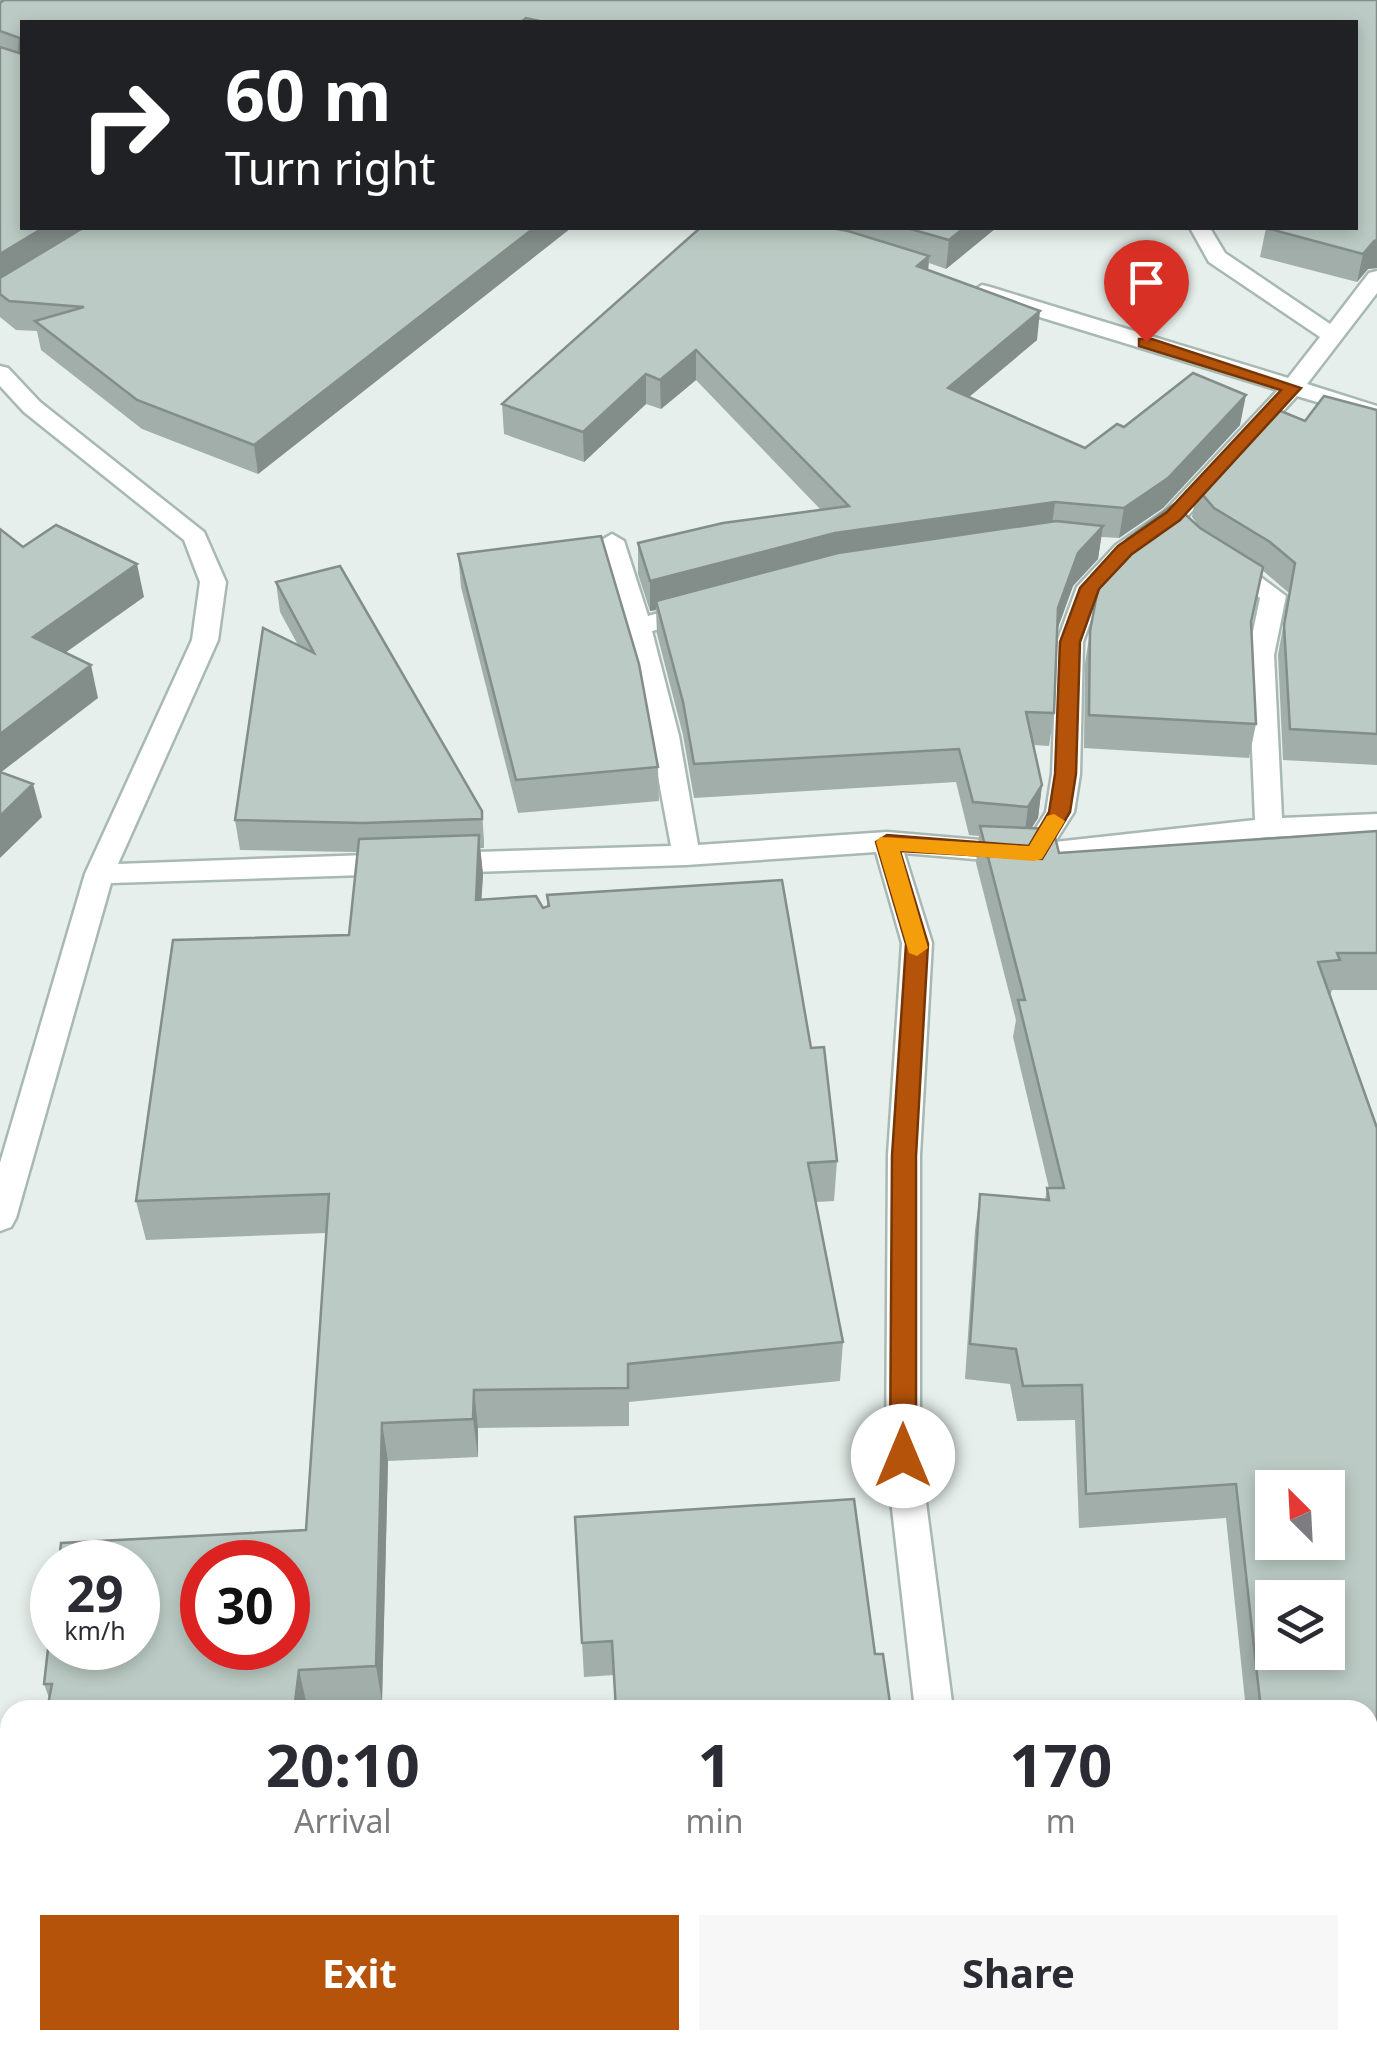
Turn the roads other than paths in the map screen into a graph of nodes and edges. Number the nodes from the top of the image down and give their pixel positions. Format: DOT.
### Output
graph roads {
  1 [pos="1201,230"];
  2 [pos="1377,278"];
  3 [pos="962,286"];
  4 [pos="1330,334"];
  5 [pos="0,373"];
  6 [pos="1292,388"];
  7 [pos="1377,413"];
  8 [pos="1186,535"];
  9 [pos="612,540"];
  10 [pos="1089,547"];
  11 [pos="1125,550"];
  12 [pos="728,602"];
  13 [pos="640,626"];
  14 [pos="1377,822"];
  15 [pos="1270,828"];
  16 [pos="887,842"];
  17 [pos="1034,854"];
  18 [pos="686,855"];
  19 [pos="99,874"];
  20 [pos="0,1218"];
  21 [pos="933,1700"];
  1 -- 4 [label="street"];
  2 -- 4 [label="street"];
  3 -- 6 [label="street"];
  4 -- 6 [label="street"];
  5 -- 19 [label="street"];
  6 -- 7 [label="street"];
  6 -- 8 [label="street"];
  8 -- 11 [label="street"];
  8 -- 15 [label="street"];
  9 -- 13 [label="street"];
  10 -- 11 [label="street"];
  11 -- 17 [label="street"];
  12 -- 13 [label="street"];
  13 -- 18 [label="street"];
  14 -- 15 [label="street"];
  15 -- 17 [label="street"];
  16 -- 17 [label="street"];
  16 -- 18 [label="street"];
  16 -- 21 [label="street"];
  18 -- 19 [label="street"];
  19 -- 20 [label="street"];
}
